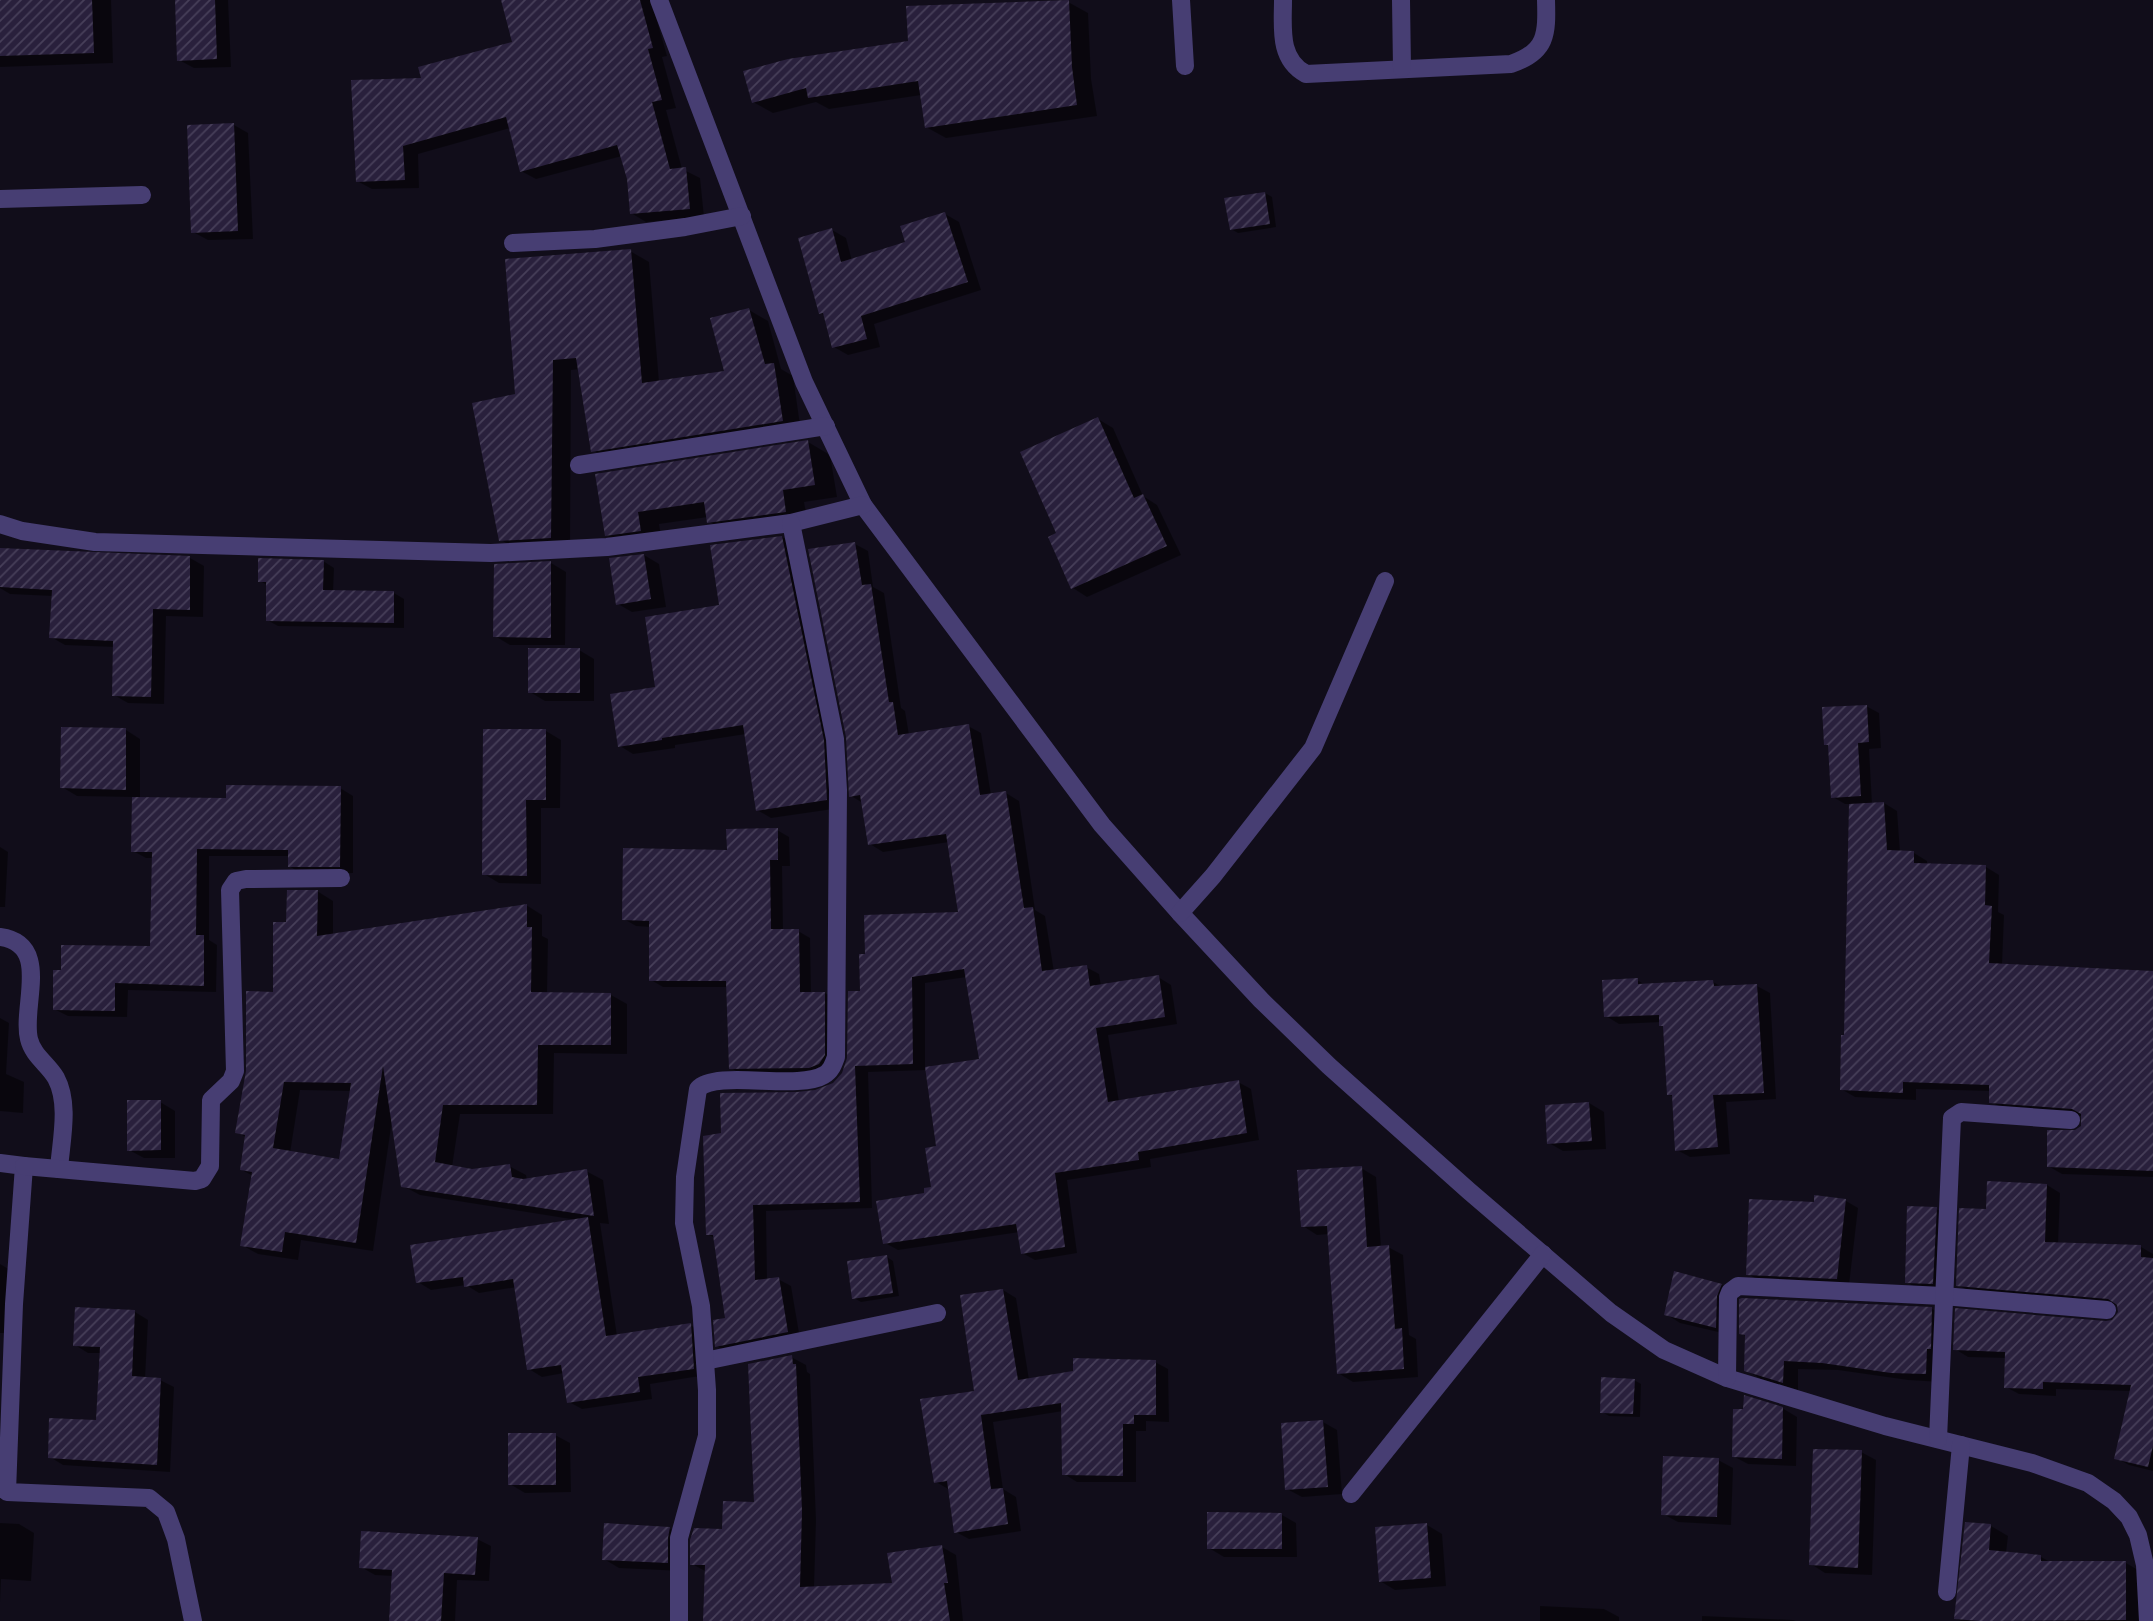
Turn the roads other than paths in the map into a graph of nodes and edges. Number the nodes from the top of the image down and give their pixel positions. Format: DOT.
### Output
graph roads {
  1 [pos="659,0"];
  2 [pos="1181,0"];
  3 [pos="1283,0"];
  4 [pos="1401,0"];
  5 [pos="1546,0"];
  6 [pos="1185,66"];
  7 [pos="1402,68"];
  8 [pos="142,195"];
  9 [pos="0,199"];
  10 [pos="743,216"];
  11 [pos="513,243"];
  12 [pos="825,426"];
  13 [pos="579,465"];
  14 [pos="863,505"];
  15 [pos="791,523"];
  16 [pos="0,524"];
  17 [pos="1385,581"];
  18 [pos="341,878"];
  19 [pos="1180,913"];
  20 [pos="0,937"];
  21 [pos="2071,1120"];
  22 [pos="0,1163"];
  23 [pos="24,1166"];
  24 [pos="60,1169"];
  25 [pos="1543,1254"];
  26 [pos="1943,1296"];
  27 [pos="2108,1310"];
  28 [pos="937,1313"];
  29 [pos="705,1361"];
  30 [pos="1727,1378"];
  31 [pos="1938,1439"];
  32 [pos="1961,1445"];
  33 [pos="4,1491"];
  34 [pos="1351,1494"];
  35 [pos="1947,1592"];
  36 [pos="193,1621"];
  37 [pos="679,1621"];
  38 [pos="2148,1621"];
  1 -- 10 [label="street"];
  2 -- 6 [label="street"];
  3 -- 7 [label="street"];
  4 -- 7 [label="street"];
  5 -- 7 [label="street"];
  8 -- 9 [label="street"];
  10 -- 11 [label="street"];
  10 -- 12 [label="street"];
  12 -- 13 [label="street"];
  12 -- 14 [label="street"];
  14 -- 15 [label="street"];
  14 -- 19 [label="street"];
  15 -- 16 [label="street"];
  15 -- 29 [label="street"];
  17 -- 19 [label="street"];
  18 -- 24 [label="street"];
  19 -- 25 [label="street"];
  20 -- 24 [label="street"];
  21 -- 26 [label="street"];
  22 -- 23 [label="street"];
  23 -- 24 [label="street"];
  23 -- 33 [label="street"];
  25 -- 30 [label="street"];
  25 -- 34 [label="street"];
  26 -- 27 [label="street"];
  26 -- 30 [label="street"];
  26 -- 31 [label="street"];
  28 -- 29 [label="street"];
  29 -- 37 [label="street"];
  30 -- 31 [label="street"];
  31 -- 32 [label="street"];
  32 -- 35 [label="street"];
  32 -- 38 [label="street"];
  33 -- 36 [label="street"];
}
